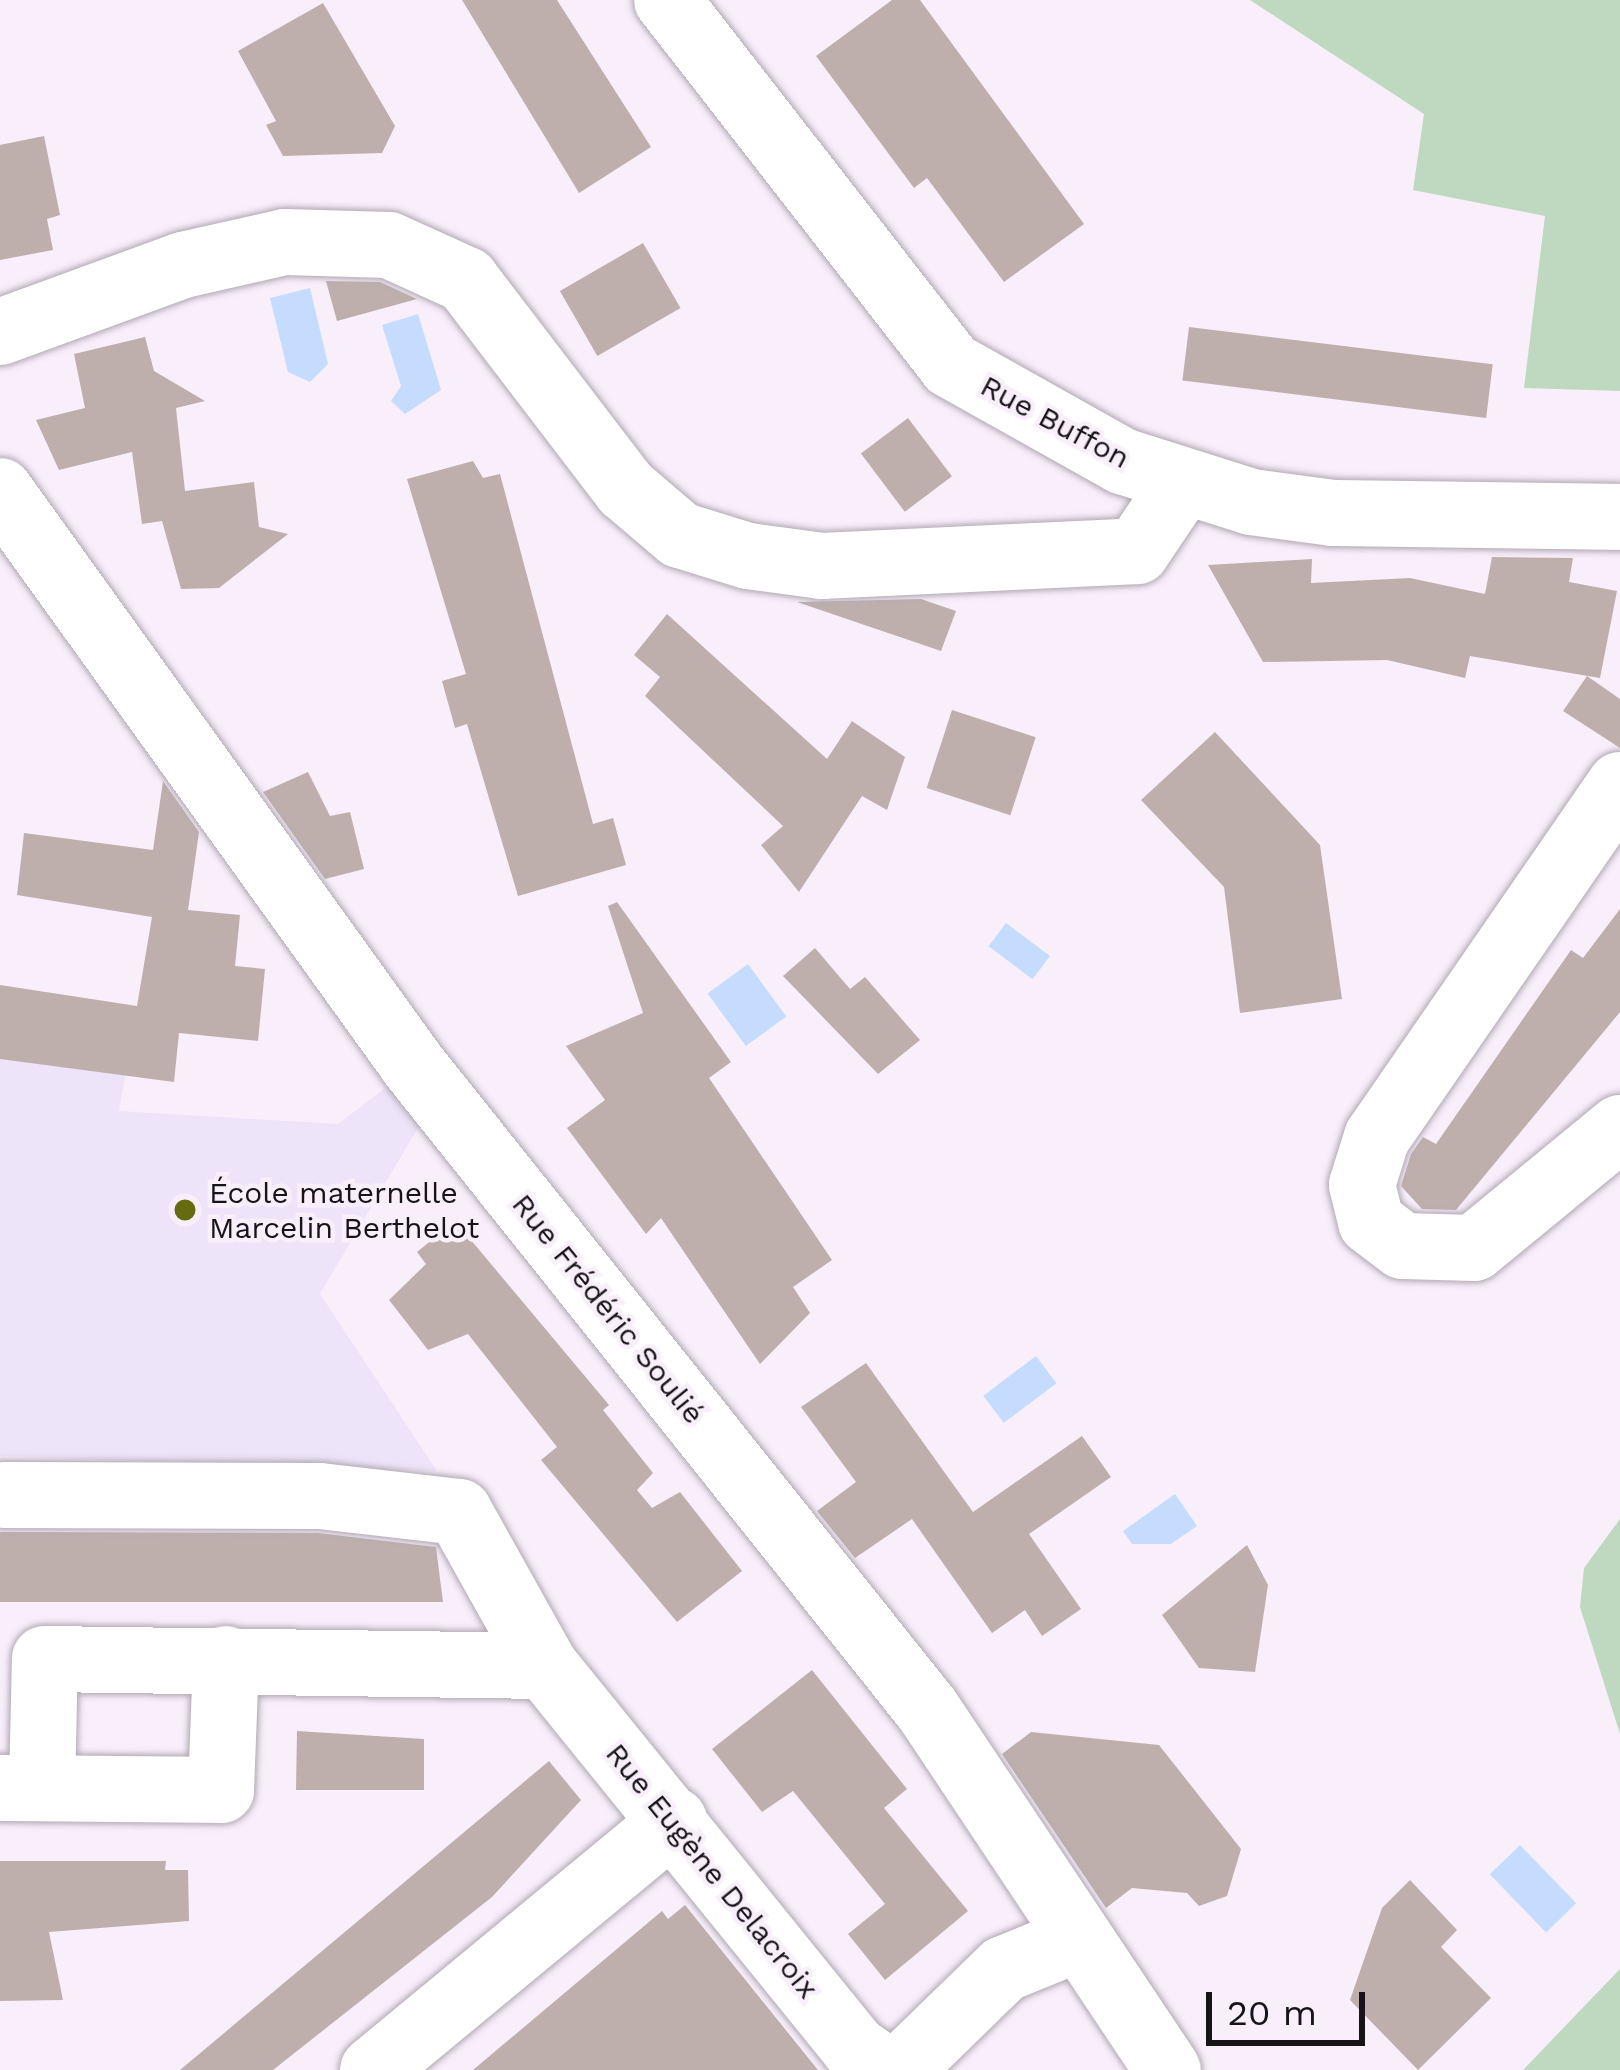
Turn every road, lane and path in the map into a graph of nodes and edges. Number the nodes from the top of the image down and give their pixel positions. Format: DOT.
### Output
graph roads {
  1 [pos="667,0"];
  2 [pos="0,332"];
  3 [pos="1182,484"];
  4 [pos="0,491"];
  5 [pos="1620,518"];
  6 [pos="1620,785"];
  7 [pos="1620,1128"];
  8 [pos="4,1495"];
  9 [pos="226,1659"];
  10 [pos="545,1666"];
  11 [pos="21,1788"];
  12 [pos="674,1821"];
  13 [pos="1075,1940"];
  14 [pos="1144,2054"];
  15 [pos="373,2070"];
  16 [pos="886,2070"];
  17 [pos="900,2070"];
  1 -- 3 [label="street, Rue Buffon"];
  2 -- 3 [label="street"];
  3 -- 5 [label="street, Rue Buffon"];
  4 -- 13 [label="street, Rue Frédéric Soulié"];
  6 -- 7 [label="street"];
  8 -- 10 [label="street, Rue Eugène Delacroix"];
  9 -- 10 [label="street"];
  9 -- 11 [label="street"];
  9 -- 11 [label="street"];
  10 -- 12 [label="street, Rue Eugène Delacroix"];
  12 -- 15 [label="street"];
  12 -- 16 [label="street, Rue Eugène Delacroix"];
  13 -- 14 [label="street, Rue Frédéric Soulié"];
  13 -- 17 [label="street"];
}
